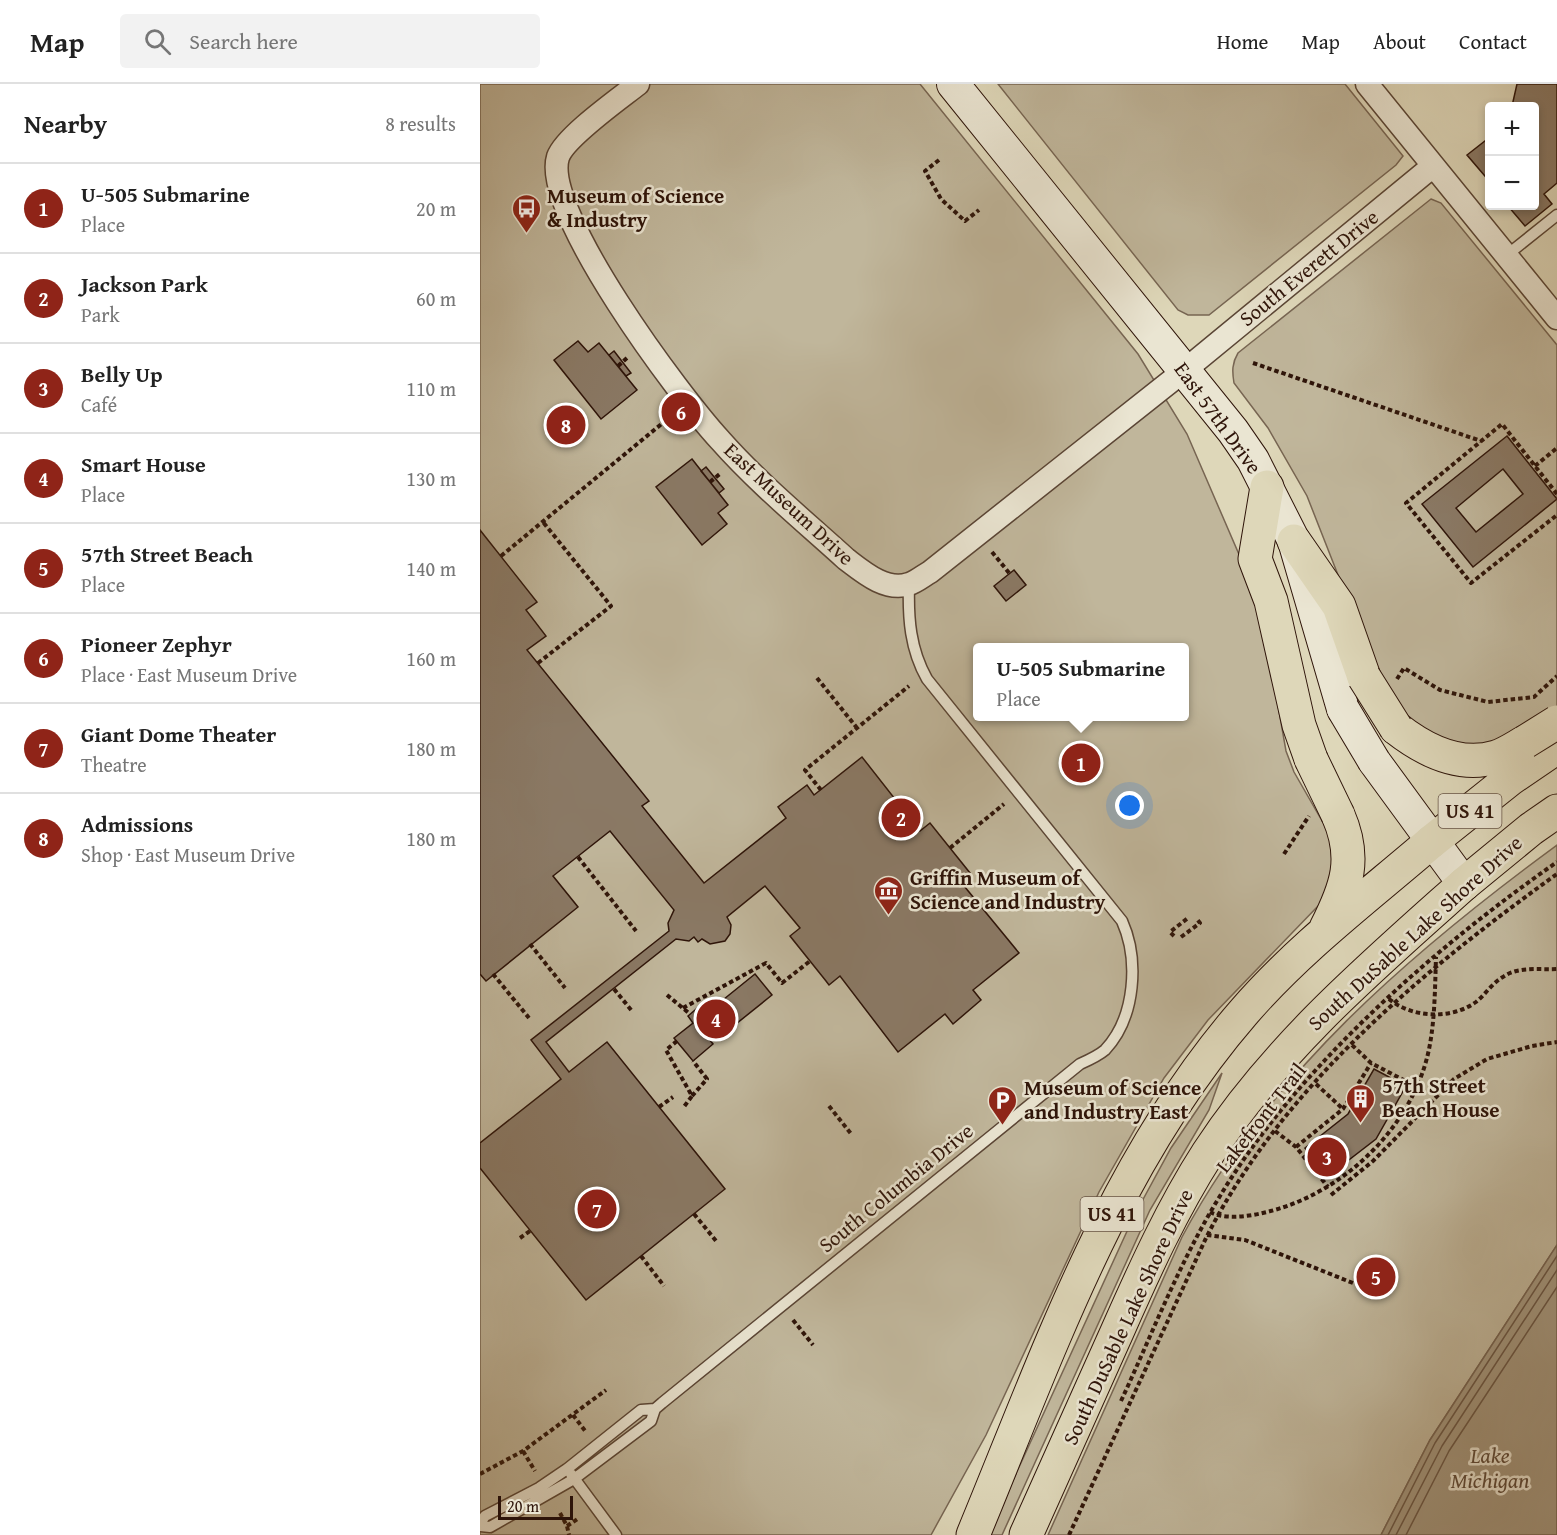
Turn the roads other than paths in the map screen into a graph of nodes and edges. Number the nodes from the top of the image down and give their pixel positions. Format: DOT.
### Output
graph roads {
  1 [pos="638,84"];
  2 [pos="953,84"];
  3 [pos="1367,84"];
  4 [pos="1433,166"];
  5 [pos="1557,215"];
  6 [pos="1507,255"];
  7 [pos="1557,318"];
  8 [pos="1185,370"];
  9 [pos="1267,487"];
  10 [pos="1294,541"];
  11 [pos="909,585"];
  12 [pos="1557,722"];
  13 [pos="1540,750"];
  14 [pos="1557,811"];
  15 [pos="1431,842"];
  16 [pos="1464,884"];
  17 [pos="1321,937"];
  18 [pos="655,1409"];
  19 [pos="567,1469"];
  20 [pos="574,1479"];
  21 [pos="480,1525"];
  22 [pos="616,1535"];
  23 [pos="973,1535"];
  24 [pos="1026,1535"];
  1 -- 11 [label="street, East Museum Drive"];
  2 -- 8 [label="main road, East 57th Drive"];
  3 -- 4 [label="street"];
  4 -- 6 [label="street"];
  4 -- 8 [label="street, South Everett Drive"];
  5 -- 6 [label="lane"];
  6 -- 7 [label="street"];
  8 -- 9 [label="main road, East 57th Drive"];
  8 -- 11 [label="street"];
  9 -- 10 [label="main road, East 57th Drive"];
  9 -- 17 [label="highway, bridge"];
  10 -- 13 [label="highway, bridge"];
  10 -- 15 [label="main road, East 57th Drive, bridge"];
  11 -- 18 [label="lane, South Columbia Drive"];
  12 -- 13 [label="highway, bridge"];
  13 -- 15 [label="highway, US 41"];
  14 -- 16 [label="highway, South DuSable Lake Shore Drive / US 41"];
  15 -- 16 [label="main road, East 57th Drive"];
  15 -- 17 [label="highway, US 41"];
  16 -- 24 [label="highway, South DuSable Lake Shore Drive / US 41"];
  17 -- 23 [label="highway, US 41"];
  18 -- 19 [label="lane, South Columbia Drive"];
  18 -- 20 [label="lane, South Columbia Drive"];
  19 -- 20 [label="lane"];
  19 -- 21 [label="lane, South Columbia Drive"];
  20 -- 21 [label="lane, South Columbia Drive"];
  20 -- 22 [label="lane"];
}
